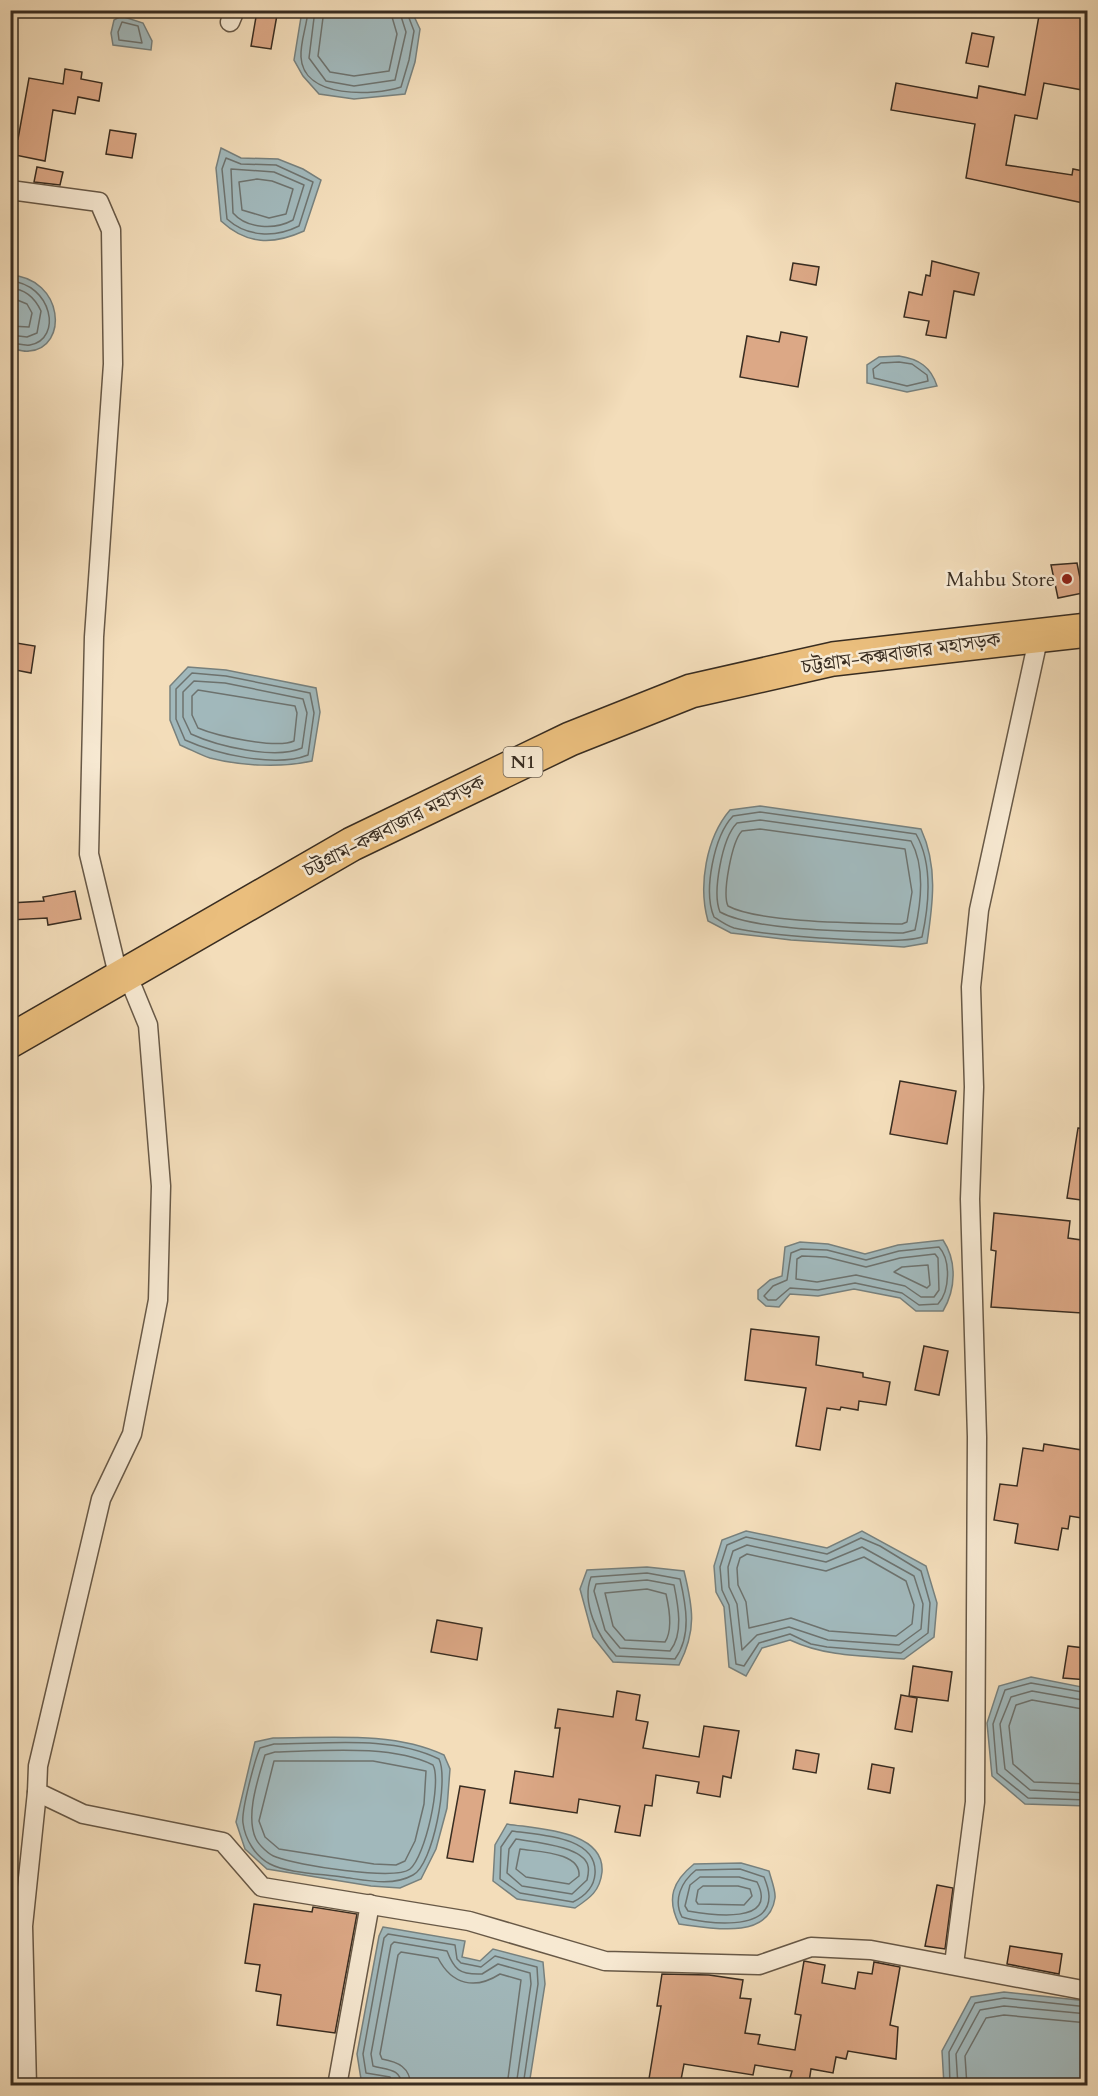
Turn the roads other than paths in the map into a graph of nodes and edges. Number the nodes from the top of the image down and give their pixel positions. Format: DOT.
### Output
graph roads {
  1 [pos="10,190"];
  2 [pos="1088,630"];
  3 [pos="1039,635"];
  4 [pos="123,976"];
  5 [pos="10,1041"];
  6 [pos="37,1792"];
  7 [pos="370,1904"];
  8 [pos="954,1964"];
  9 [pos="1088,1991"];
  10 [pos="27,2085"];
  11 [pos="337,2085"];
  1 -- 4 [label="street"];
  2 -- 3 [label="highway, চট্টগ্রাম-কক্সবাজার মহাসড়ক / N1"];
  3 -- 4 [label="highway, চট্টগ্রাম-কক্সবাজার মহাসড়ক / N1"];
  3 -- 8 [label="street"];
  4 -- 5 [label="highway, চট্টগ্রাম-কক্সবাজার মহাসড়ক / N1"];
  4 -- 6 [label="street"];
  6 -- 7 [label="street"];
  6 -- 10 [label="street"];
  7 -- 8 [label="street"];
  7 -- 11 [label="street"];
  8 -- 9 [label="street"];
}
